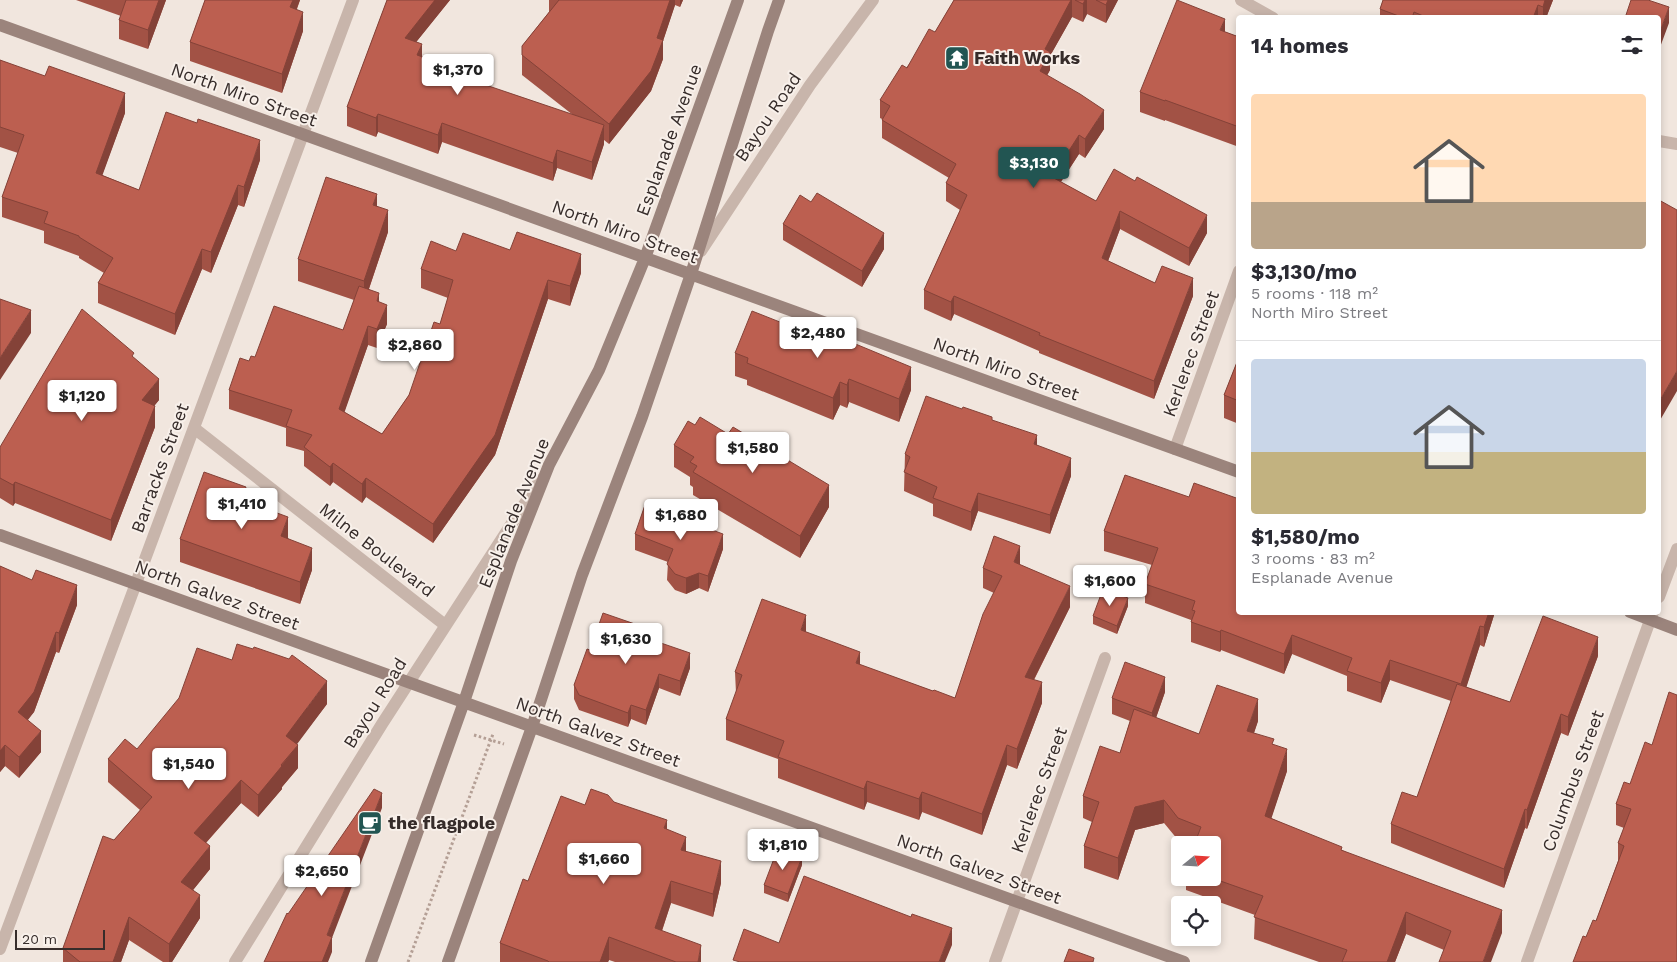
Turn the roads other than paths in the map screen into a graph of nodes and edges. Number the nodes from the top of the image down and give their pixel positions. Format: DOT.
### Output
graph roads {
  1 [pos="352,0"];
  2 [pos="738,0"];
  3 [pos="779,0"];
  4 [pos="873,0"];
  5 [pos="1241,0"];
  6 [pos="1268,15"];
  7 [pos="0,25"];
  8 [pos="302,134"];
  9 [pos="1661,142"];
  10 [pos="1677,144"];
  11 [pos="696,257"];
  12 [pos="645,258"];
  13 [pos="691,274"];
  14 [pos="1236,279"];
  15 [pos="194,428"];
  16 [pos="1176,449"];
  17 [pos="549,465"];
  18 [pos="1236,471"];
  19 [pos="0,535"];
  20 [pos="1677,549"];
  21 [pos="135,584"];
  22 [pos="1661,592"];
  23 [pos="1652,616"];
  24 [pos="445,625"];
  25 [pos="1677,630"];
  26 [pos="1105,658"];
  27 [pos="409,682"];
  28 [pos="464,702"];
  29 [pos="532,727"];
  30 [pos="1017,901"];
  31 [pos="0,949"];
  32 [pos="235,962"];
  33 [pos="371,962"];
  34 [pos="448,962"];
  35 [pos="995,962"];
  36 [pos="1184,962"];
  37 [pos="1527,962"];
  1 -- 8 [label="street, Barracks Street"];
  2 -- 12 [label="street, Esplanade Avenue"];
  3 -- 11 [label="street"];
  4 -- 11 [label="street, Bayou Road"];
  5 -- 6 [label="street"];
  7 -- 8 [label="street, North Miro Street"];
  8 -- 12 [label="street, North Miro Street"];
  8 -- 15 [label="street, Barracks Street"];
  9 -- 10 [label="street"];
  11 -- 13 [label="street"];
  12 -- 13 [label="street, North Miro Street"];
  12 -- 17 [label="street, Esplanade Avenue"];
  13 -- 16 [label="street, North Miro Street"];
  13 -- 29 [label="street"];
  14 -- 16 [label="street, Kerlerec Street"];
  15 -- 21 [label="street, Barracks Street"];
  15 -- 24 [label="street, Milne Boulevard"];
  16 -- 18 [label="street, North Miro Street"];
  17 -- 24 [label="street, Bayou Road"];
  17 -- 28 [label="street, Esplanade Avenue"];
  19 -- 21 [label="street, North Galvez Street"];
  20 -- 22 [label="street"];
  21 -- 27 [label="street, North Galvez Street"];
  21 -- 31 [label="street, Barracks Street"];
  23 -- 25 [label="street"];
  23 -- 37 [label="street, Columbus Street"];
  24 -- 27 [label="street, Bayou Road"];
  26 -- 30 [label="street, Kerlerec Street"];
  27 -- 28 [label="street, North Galvez Street"];
  27 -- 32 [label="street, Bayou Road"];
  28 -- 29 [label="street, North Galvez Street"];
  28 -- 33 [label="street, Esplanade Avenue"];
  29 -- 30 [label="street, North Galvez Street"];
  29 -- 34 [label="street"];
  30 -- 35 [label="street, Kerlerec Street"];
  30 -- 36 [label="street, North Galvez Street"];
}
